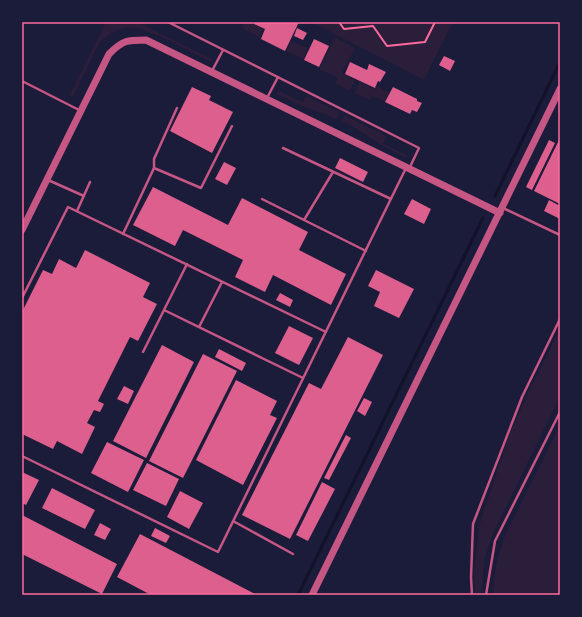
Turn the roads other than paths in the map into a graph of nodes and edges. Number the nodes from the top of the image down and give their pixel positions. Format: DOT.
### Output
graph roads {
  1 [pos="168,22"];
  2 [pos="223,50"];
  3 [pos="211,72"];
  4 [pos="278,77"];
  5 [pos="22,81"];
  6 [pos="560,89"];
  7 [pos="267,100"];
  8 [pos="178,108"];
  9 [pos="81,111"];
  10 [pos="232,126"];
  11 [pos="283,148"];
  12 [pos="154,168"];
  13 [pos="407,169"];
  14 [pos="332,172"];
  15 [pos="47,180"];
  16 [pos="90,182"];
  17 [pos="84,196"];
  18 [pos="262,199"];
  19 [pos="391,199"];
  20 [pos="77,211"];
  21 [pos="501,211"];
  22 [pos="304,220"];
  23 [pos="22,230"];
  24 [pos="123,234"];
  25 [pos="560,235"];
  26 [pos="366,251"];
  27 [pos="187,264"];
  28 [pos="222,282"];
  29 [pos="22,298"];
  30 [pos="164,310"];
  31 [pos="560,318"];
  32 [pos="199,327"];
  33 [pos="326,332"];
  34 [pos="143,352"];
  35 [pos="304,378"];
  36 [pos="560,412"];
  37 [pos="22,456"];
  38 [pos="233,521"];
  39 [pos="293,554"];
  40 [pos="312,595"];
  41 [pos="472,595"];
  42 [pos="486,595"];
  1 -- 2 [label="lane"];
  2 -- 3 [label="lane"];
  2 -- 4 [label="lane"];
  3 -- 7 [label="street"];
  3 -- 9 [label="street"];
  4 -- 7 [label="lane"];
  4 -- 13 [label="lane"];
  5 -- 9 [label="lane"];
  6 -- 21 [label="street"];
  7 -- 13 [label="street"];
  8 -- 12 [label="lane"];
  9 -- 15 [label="street"];
  10 -- 12 [label="lane"];
  11 -- 14 [label="lane"];
  12 -- 24 [label="lane"];
  13 -- 19 [label="lane"];
  13 -- 21 [label="street"];
  14 -- 19 [label="lane"];
  14 -- 22 [label="lane"];
  15 -- 17 [label="lane"];
  15 -- 23 [label="street"];
  16 -- 17 [label="lane"];
  17 -- 20 [label="lane"];
  18 -- 22 [label="lane"];
  19 -- 26 [label="lane"];
  20 -- 24 [label="lane"];
  20 -- 29 [label="lane"];
  21 -- 25 [label="lane"];
  21 -- 40 [label="street"];
  22 -- 26 [label="lane"];
  24 -- 27 [label="lane"];
  26 -- 33 [label="lane"];
  27 -- 28 [label="lane"];
  27 -- 30 [label="lane"];
  28 -- 32 [label="lane"];
  28 -- 33 [label="lane"];
  30 -- 32 [label="lane"];
  30 -- 34 [label="lane"];
  31 -- 41 [label="lane"];
  32 -- 35 [label="lane"];
  33 -- 35 [label="lane"];
  35 -- 38 [label="lane"];
  36 -- 42 [label="lane"];
  37 -- 38 [label="lane"];
  38 -- 39 [label="lane"];
}
